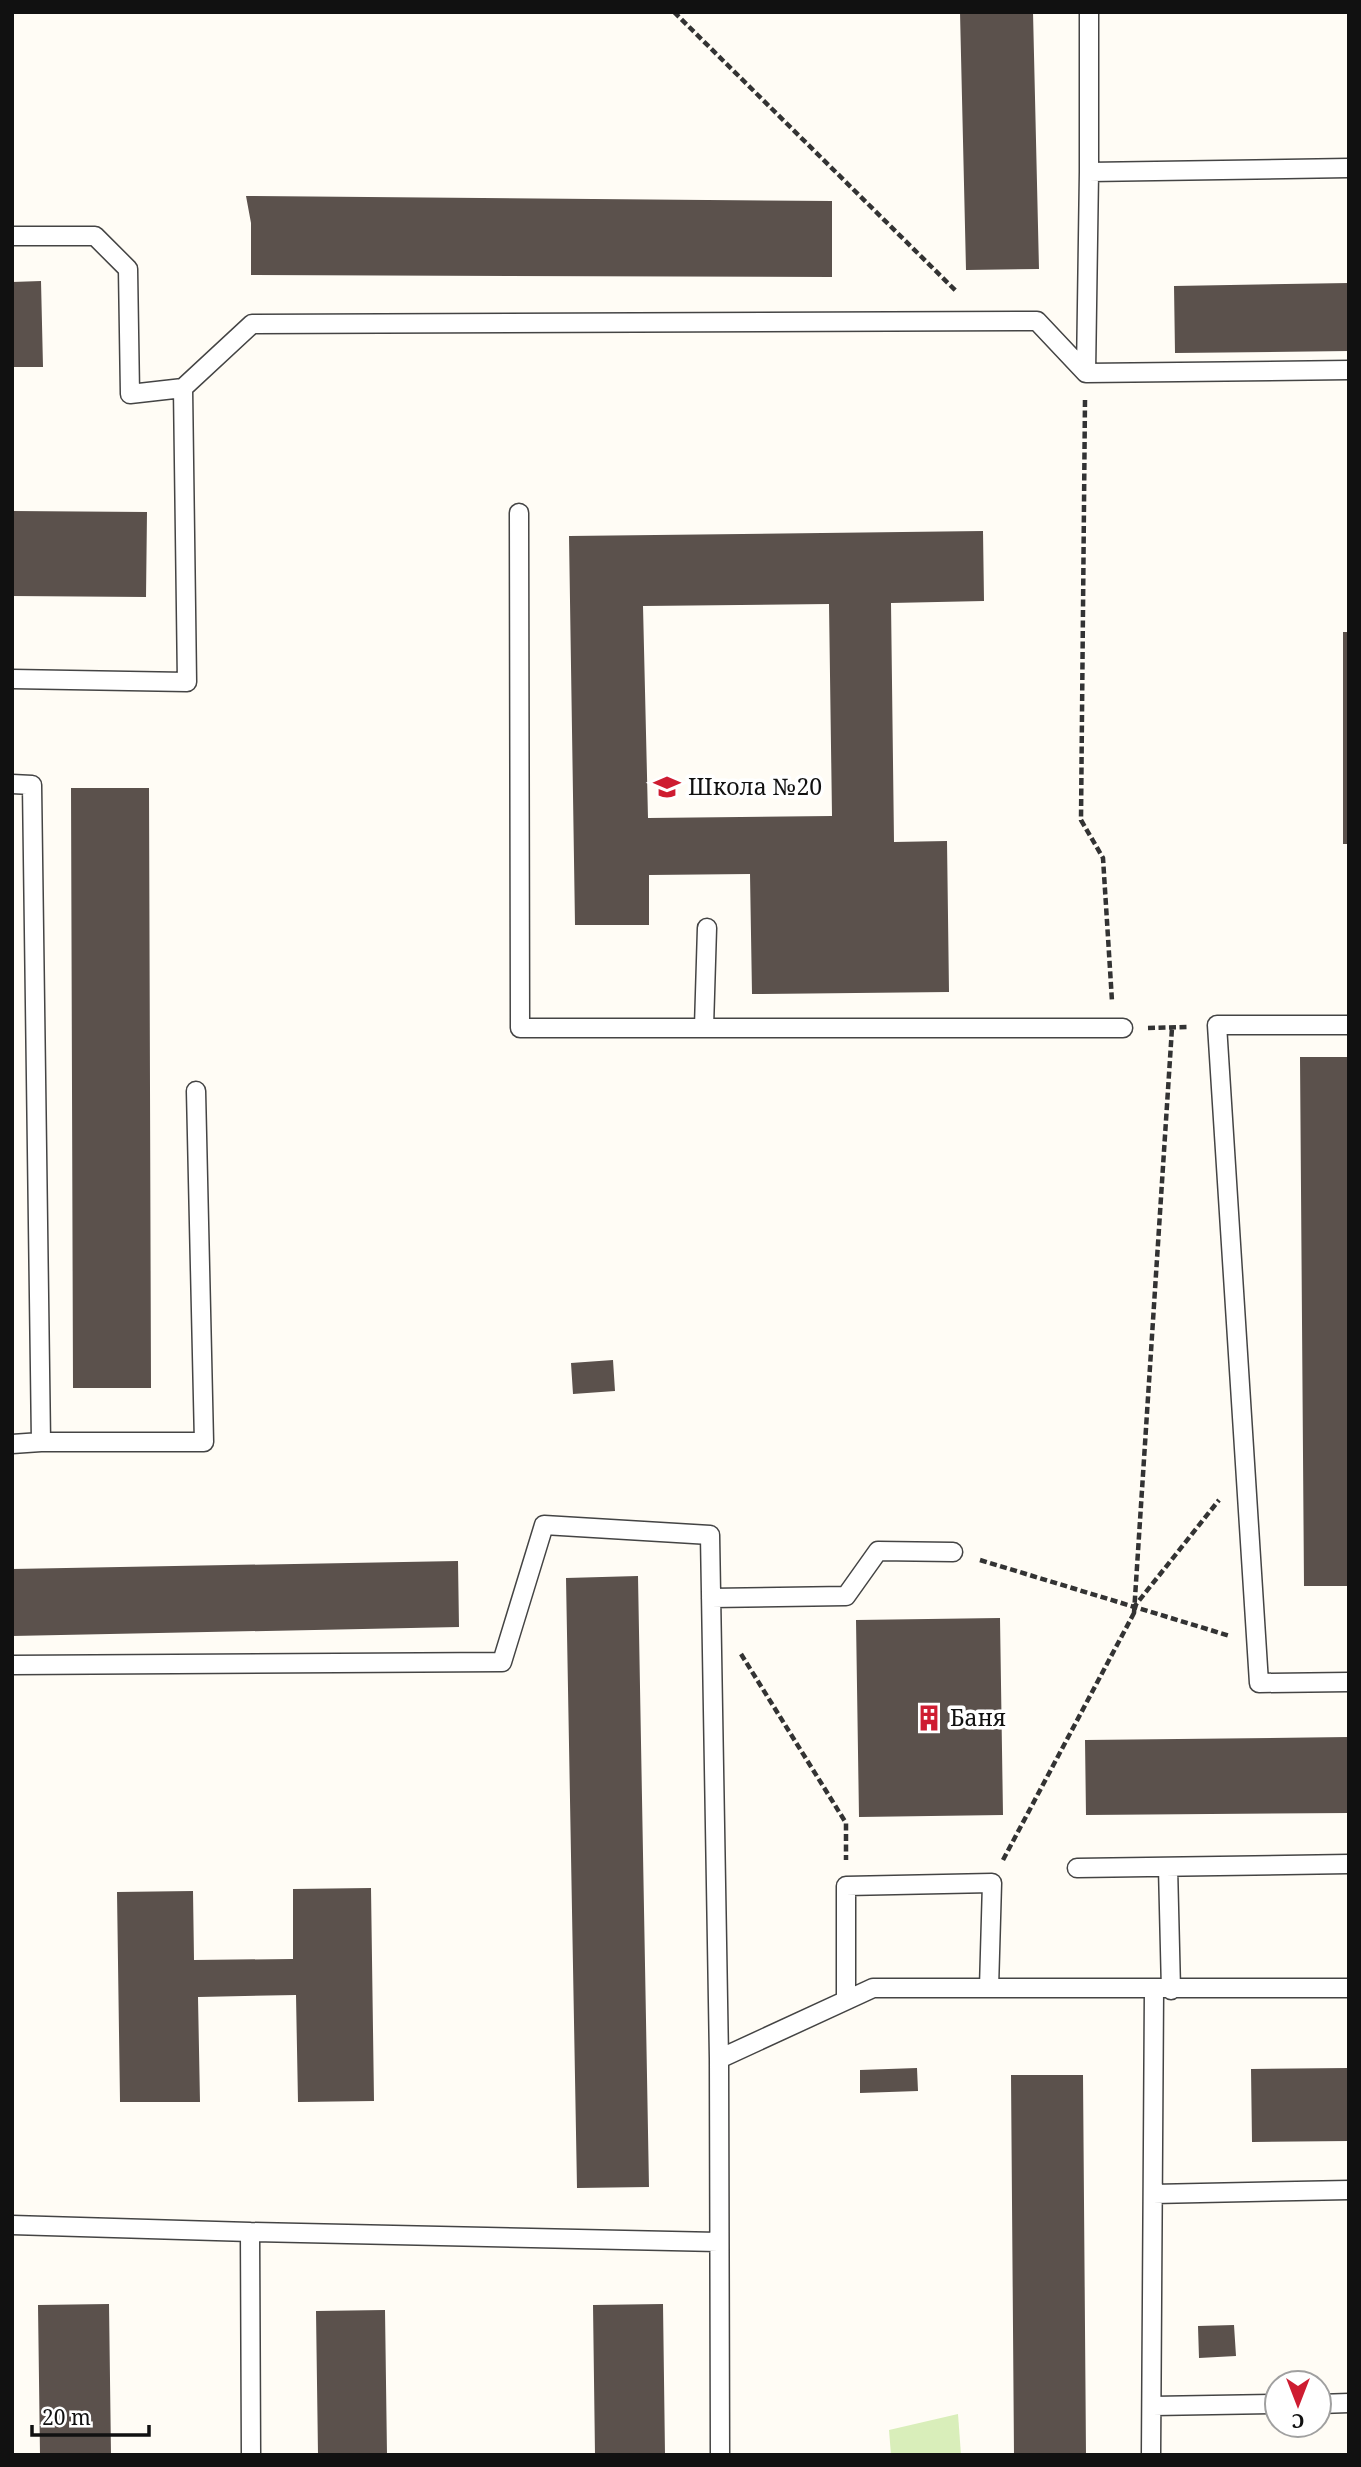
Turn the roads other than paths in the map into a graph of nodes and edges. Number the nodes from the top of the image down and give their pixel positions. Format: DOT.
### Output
graph roads {
  1 [pos="1089,12"];
  2 [pos="1349,169"];
  3 [pos="1089,172"];
  4 [pos="12,236"];
  5 [pos="1349,370"];
  6 [pos="1086,373"];
  7 [pos="183,388"];
  8 [pos="519,513"];
  9 [pos="12,679"];
  10 [pos="12,784"];
  11 [pos="707,928"];
  12 [pos="1349,1026"];
  13 [pos="704,1027"];
  14 [pos="1123,1028"];
  15 [pos="197,1091"];
  16 [pos="41,1442"];
  17 [pos="12,1444"];
  18 [pos="953,1552"];
  19 [pos="711,1598"];
  20 [pos="12,1665"];
  21 [pos="1349,1682"];
  22 [pos="1349,1864"];
  23 [pos="1168,1867"];
  24 [pos="1077,1868"];
  25 [pos="989,1988"];
  26 [pos="1349,1989"];
  27 [pos="1162,1990"];
  28 [pos="846,1999"];
  29 [pos="719,2059"];
  30 [pos="1349,2190"];
  31 [pos="1153,2194"];
  32 [pos="12,2225"];
  33 [pos="250,2232"];
  34 [pos="718,2242"];
  35 [pos="1263,2404"];
  36 [pos="1153,2406"];
  37 [pos="251,2455"];
  38 [pos="720,2455"];
  39 [pos="1151,2455"];
  1 -- 3 [label="lane"];
  2 -- 3 [label="lane"];
  3 -- 6 [label="lane"];
  4 -- 7 [label="lane"];
  5 -- 6 [label="lane"];
  6 -- 7 [label="lane"];
  7 -- 9 [label="lane"];
  8 -- 13 [label="lane"];
  10 -- 16 [label="lane"];
  11 -- 13 [label="lane"];
  12 -- 21 [label="lane"];
  13 -- 14 [label="lane"];
  15 -- 16 [label="lane"];
  16 -- 17 [label="lane"];
  18 -- 19 [label="lane"];
  19 -- 20 [label="lane"];
  19 -- 29 [label="lane"];
  22 -- 23 [label="lane"];
  23 -- 24 [label="lane"];
  23 -- 27 [label="lane"];
  25 -- 27 [label="lane"];
  25 -- 28 [label="lane"];
  25 -- 28 [label="lane"];
  26 -- 27 [label="lane"];
  27 -- 31 [label="lane"];
  28 -- 29 [label="lane"];
  29 -- 34 [label="lane"];
  30 -- 31 [label="lane"];
  31 -- 36 [label="lane"];
  32 -- 33 [label="lane"];
  33 -- 34 [label="lane"];
  33 -- 37 [label="lane"];
  34 -- 38 [label="lane"];
  35 -- 36 [label="lane"];
  36 -- 39 [label="lane"];
}
